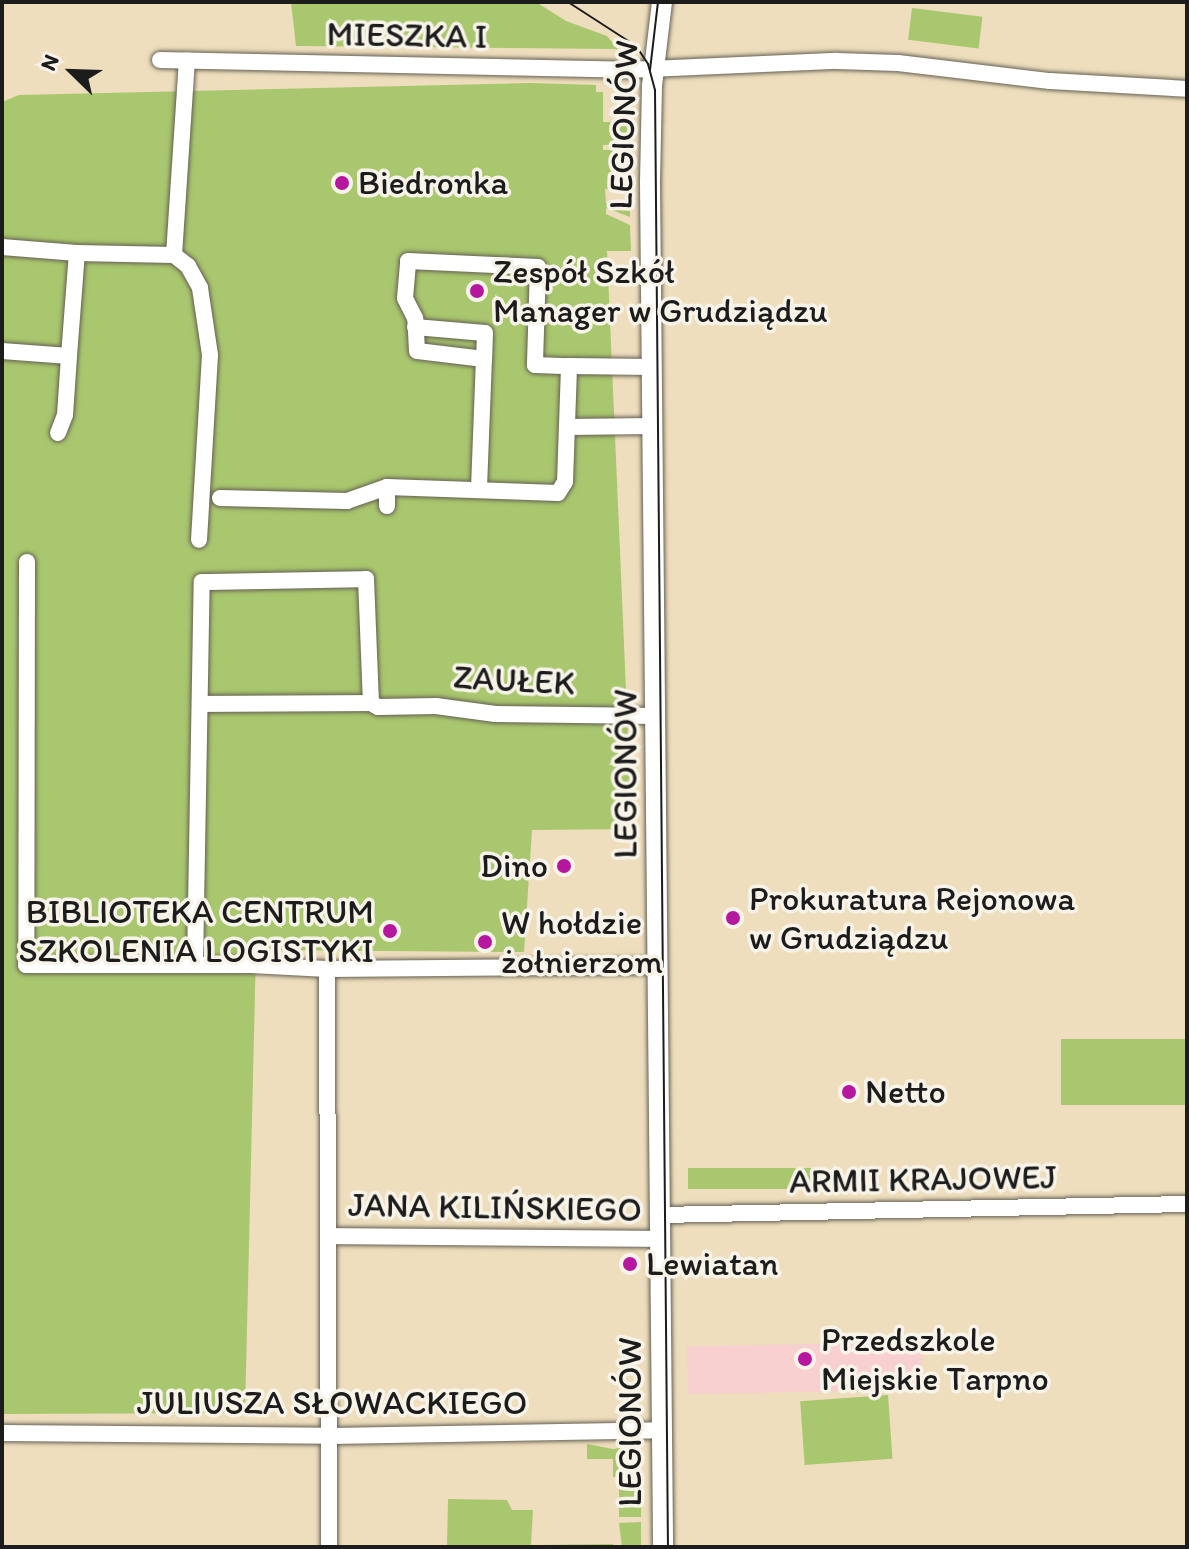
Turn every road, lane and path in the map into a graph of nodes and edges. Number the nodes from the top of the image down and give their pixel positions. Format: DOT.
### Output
graph roads {
  1 [pos="662,2"];
  2 [pos="160,60"];
  3 [pos="187,60"];
  4 [pos="654,69"];
  5 [pos="1187,89"];
  6 [pos="2,247"];
  7 [pos="77,253"];
  8 [pos="174,255"];
  9 [pos="415,327"];
  10 [pos="2,351"];
  11 [pos="69,356"];
  12 [pos="484,359"];
  13 [pos="569,366"];
  14 [pos="652,367"];
  15 [pos="653,426"];
  16 [pos="567,427"];
  17 [pos="58,433"];
  18 [pos="387,487"];
  19 [pos="479,488"];
  20 [pos="220,498"];
  21 [pos="387,506"];
  22 [pos="199,540"];
  23 [pos="27,562"];
  24 [pos="371,703"];
  25 [pos="200,704"];
  26 [pos="656,716"];
  27 [pos="195,965"];
  28 [pos="658,966"];
  29 [pos="327,969"];
  30 [pos="1187,1204"];
  31 [pos="661,1215"];
  32 [pos="329,1236"];
  33 [pos="661,1239"];
  34 [pos="662,1430"];
  35 [pos="2,1433"];
  36 [pos="331,1436"];
  37 [pos="329,1547"];
  38 [pos="663,1547"];
  1 -- 4 [label="street, LEGIONÓW"];
  2 -- 3 [label="street, MIESZKA I"];
  3 -- 4 [label="street, MIESZKA I"];
  3 -- 8 [label="street"];
  4 -- 5 [label="street, MIESZKA I"];
  4 -- 14 [label="street, LEGIONÓW"];
  6 -- 7 [label="street"];
  7 -- 8 [label="street"];
  7 -- 11 [label="street"];
  8 -- 22 [label="street"];
  9 -- 12 [label="street"];
  9 -- 12 [label="street"];
  9 -- 13 [label="street"];
  10 -- 11 [label="street"];
  11 -- 17 [label="street"];
  12 -- 19 [label="street"];
  13 -- 14 [label="street"];
  13 -- 16 [label="street"];
  14 -- 15 [label="street, LEGIONÓW"];
  15 -- 16 [label="street"];
  15 -- 26 [label="street, LEGIONÓW"];
  16 -- 19 [label="street"];
  18 -- 19 [label="street"];
  18 -- 20 [label="street"];
  18 -- 21 [label="street"];
  23 -- 27 [label="street"];
  24 -- 25 [label="street, ZAUŁEK"];
  24 -- 25 [label="street"];
  24 -- 26 [label="street, ZAUŁEK"];
  25 -- 27 [label="street"];
  26 -- 28 [label="street, LEGIONÓW"];
  27 -- 29 [label="street"];
  28 -- 29 [label="street"];
  28 -- 31 [label="street, LEGIONÓW"];
  29 -- 32 [label="street"];
  30 -- 31 [label="street, ARMII KRAJOWEJ"];
  31 -- 33 [label="street, LEGIONÓW"];
  32 -- 33 [label="street, JANA KILIŃSKIEGO"];
  32 -- 36 [label="street"];
  33 -- 34 [label="street, LEGIONÓW"];
  34 -- 36 [label="street, JULIUSZA SŁOWACKIEGO"];
  34 -- 38 [label="street, LEGIONÓW"];
  35 -- 36 [label="street, JULIUSZA SŁOWACKIEGO"];
  36 -- 37 [label="street"];
}
